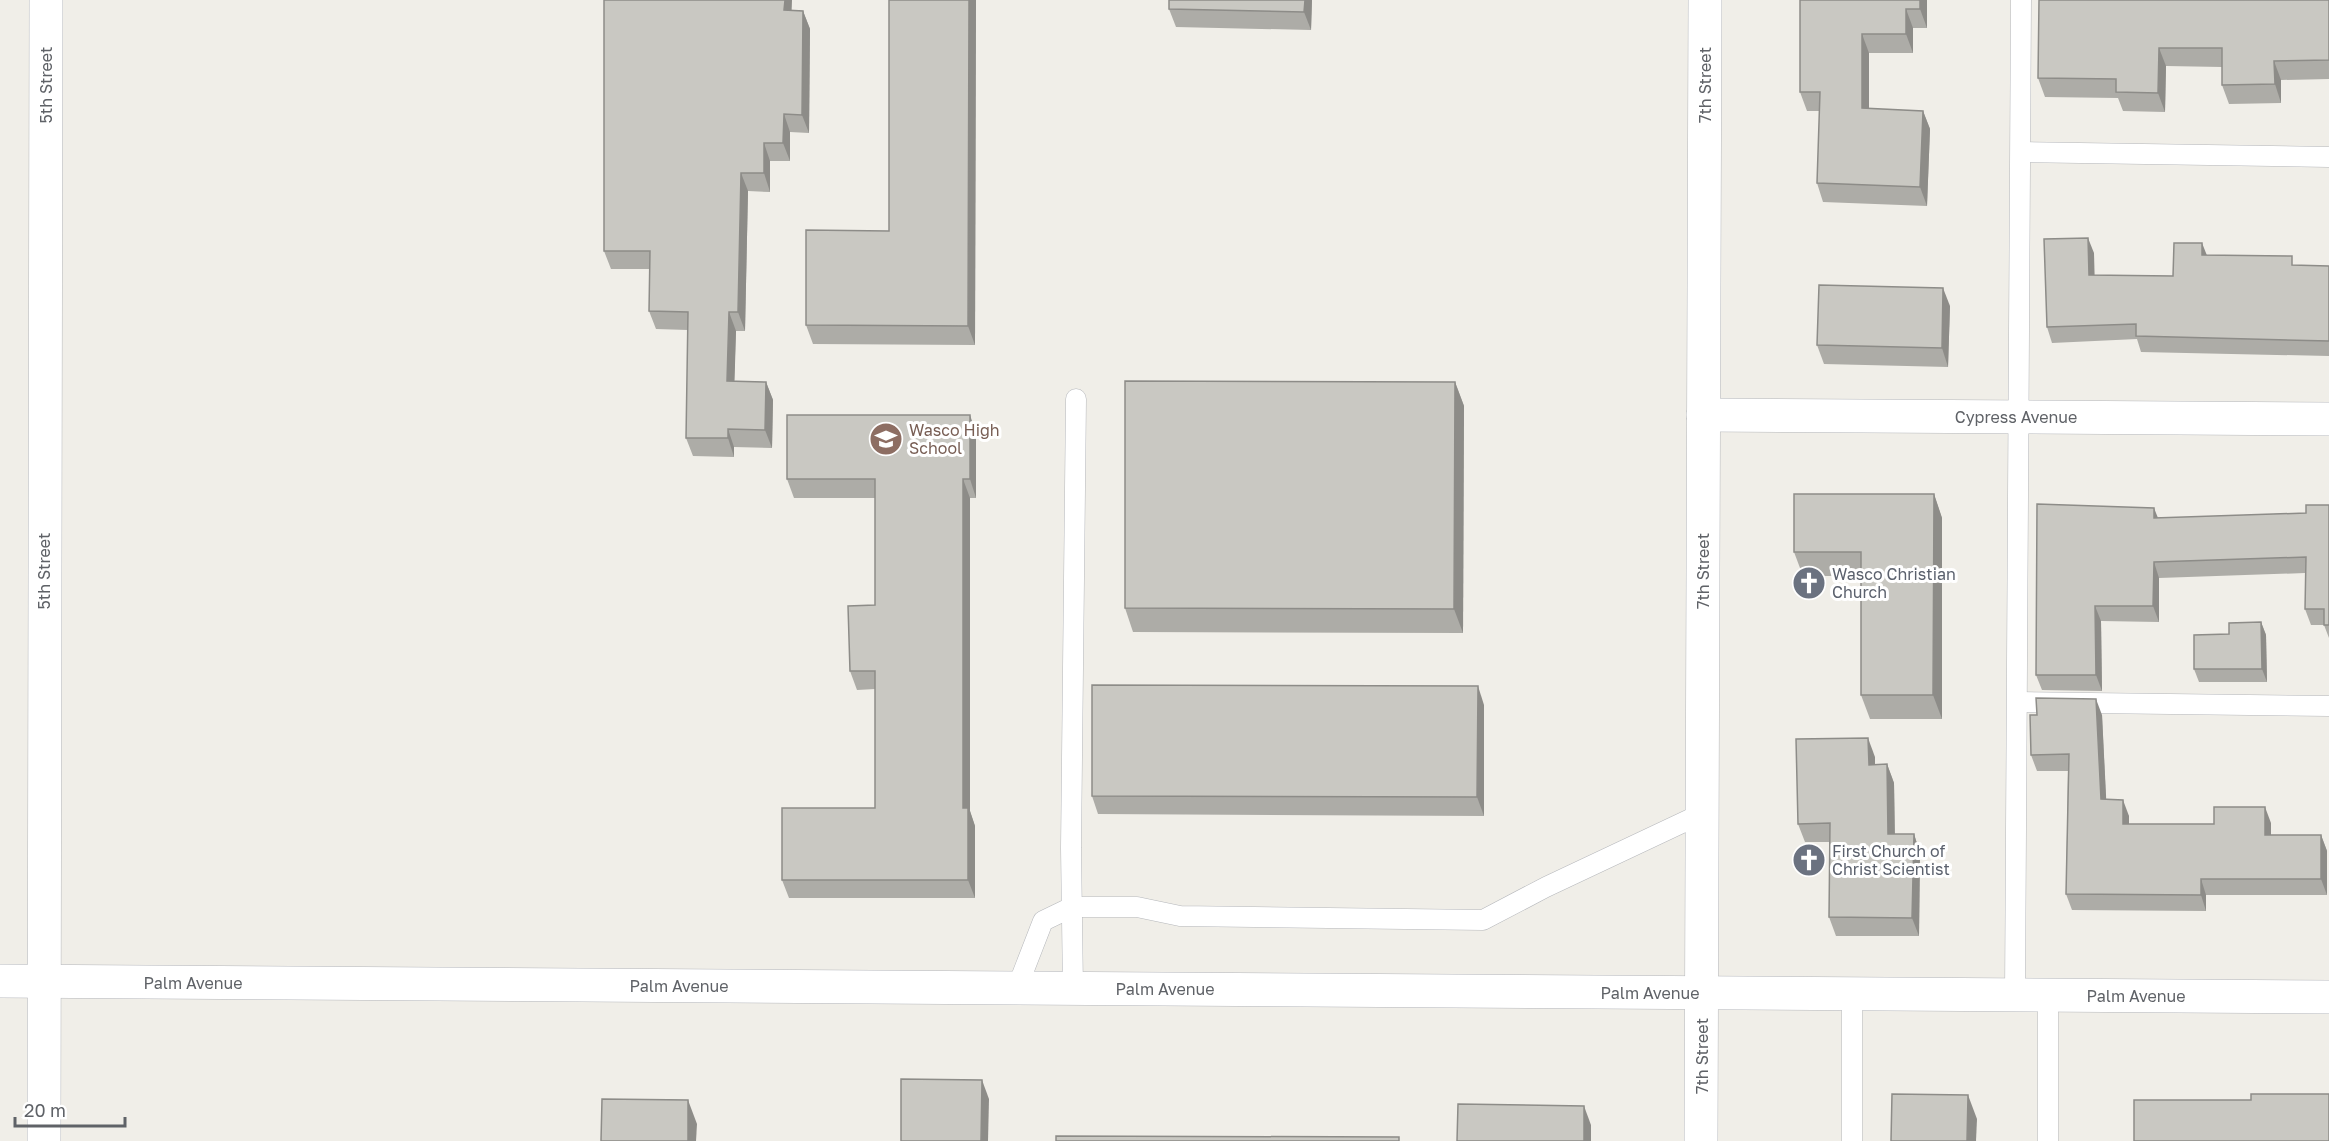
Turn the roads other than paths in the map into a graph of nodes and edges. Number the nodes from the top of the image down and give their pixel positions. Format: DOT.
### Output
graph roads {
  1 [pos="46,0"];
  2 [pos="1705,0"];
  3 [pos="2021,0"];
  4 [pos="2021,152"];
  5 [pos="2329,157"];
  6 [pos="1076,399"];
  7 [pos="1703,415"];
  8 [pos="2020,417"];
  9 [pos="2329,419"];
  10 [pos="2018,702"];
  11 [pos="2329,706"];
  12 [pos="1703,813"];
  13 [pos="1072,907"];
  14 [pos="0,981"];
  15 [pos="43,982"];
  16 [pos="1017,988"];
  17 [pos="1073,989"];
  18 [pos="1702,993"];
  19 [pos="1852,994"];
  20 [pos="2015,995"];
  21 [pos="2049,996"];
  22 [pos="2329,997"];
  23 [pos="44,1141"];
  24 [pos="1701,1141"];
  25 [pos="1852,1141"];
  26 [pos="2048,1141"];
  1 -- 15 [label="street, 5th Street"];
  2 -- 7 [label="street, 7th Street"];
  3 -- 4 [label="lane"];
  4 -- 5 [label="lane"];
  4 -- 8 [label="lane"];
  6 -- 13 [label="lane"];
  7 -- 8 [label="street, Cypress Avenue"];
  7 -- 12 [label="street, 7th Street"];
  8 -- 9 [label="street, Cypress Avenue"];
  8 -- 10 [label="lane"];
  10 -- 11 [label="lane"];
  10 -- 20 [label="lane"];
  12 -- 13 [label="lane"];
  12 -- 18 [label="street, 7th Street"];
  13 -- 16 [label="lane"];
  13 -- 17 [label="lane"];
  14 -- 15 [label="street, Palm Avenue"];
  15 -- 16 [label="street, Palm Avenue"];
  15 -- 23 [label="street, 5th Street"];
  16 -- 17 [label="street, Palm Avenue"];
  17 -- 18 [label="street, Palm Avenue"];
  18 -- 19 [label="street, Palm Avenue"];
  18 -- 24 [label="street, 7th Street"];
  19 -- 20 [label="street, Palm Avenue"];
  19 -- 25 [label="lane"];
  20 -- 21 [label="street, Palm Avenue"];
  21 -- 22 [label="street, Palm Avenue"];
  21 -- 26 [label="lane"];
}
